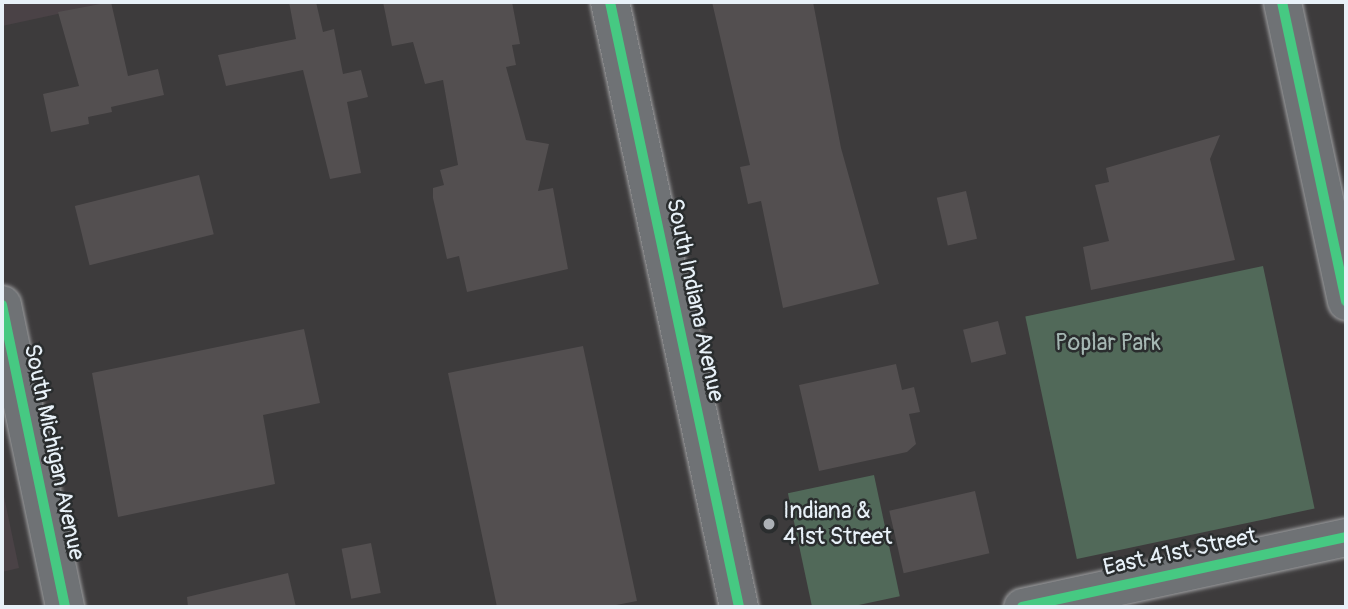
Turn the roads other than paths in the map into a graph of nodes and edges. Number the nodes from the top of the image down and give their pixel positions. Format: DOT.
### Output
graph roads {
  1 [pos="610,2"];
  2 [pos="1282,2"];
  3 [pos="1346,301"];
  4 [pos="2,305"];
  5 [pos="1346,537"];
  6 [pos="65,607"];
  7 [pos="739,607"];
  8 [pos="1022,607"];
  1 -- 7 [label="street, South Indiana Avenue"];
  2 -- 3 [label="street"];
  4 -- 6 [label="street, South Michigan Avenue"];
  5 -- 8 [label="street, East 41st Street"];
}
